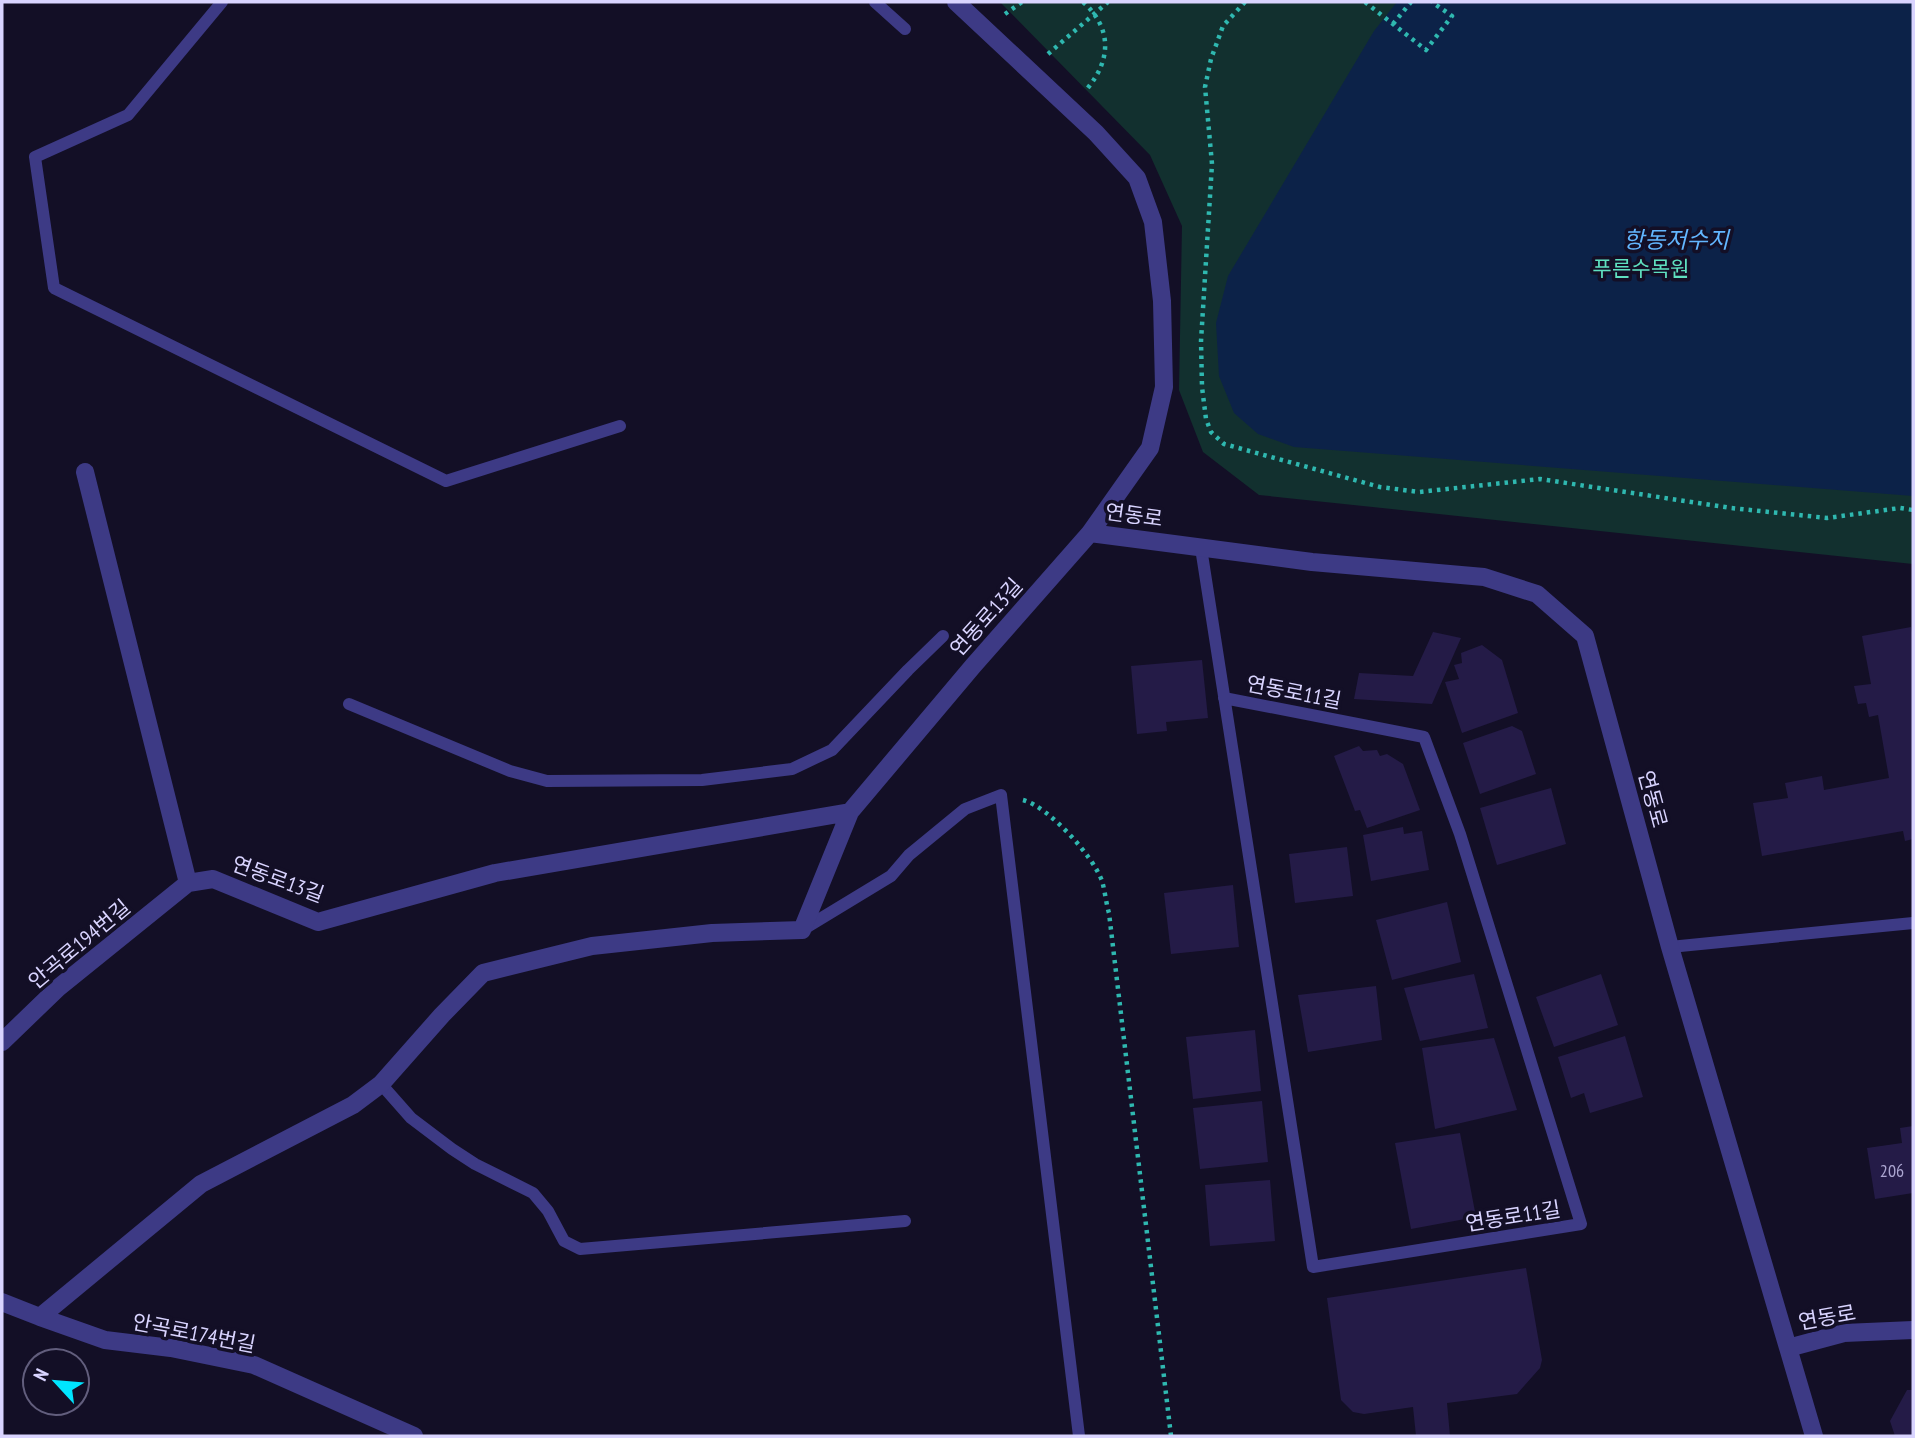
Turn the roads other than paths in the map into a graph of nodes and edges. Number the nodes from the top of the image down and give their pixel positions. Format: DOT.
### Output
graph roads {
  1 [pos="222,2"];
  2 [pos="875,2"];
  3 [pos="956,2"];
  4 [pos="905,29"];
  5 [pos="620,426"];
  6 [pos="85,472"];
  7 [pos="1090,533"];
  8 [pos="1200,548"];
  9 [pos="943,636"];
  10 [pos="1224,698"];
  11 [pos="349,704"];
  12 [pos="850,811"];
  13 [pos="188,883"];
  14 [pos="1913,923"];
  15 [pos="802,930"];
  16 [pos="1670,947"];
  17 [pos="2,1042"];
  18 [pos="381,1084"];
  19 [pos="905,1221"];
  20 [pos="2,1302"];
  21 [pos="40,1317"];
  22 [pos="1913,1330"];
  23 [pos="1788,1348"];
  24 [pos="414,1436"];
  25 [pos="1079,1436"];
  26 [pos="1814,1436"];
  1 -- 5 [label="lane"];
  2 -- 4 [label="lane"];
  3 -- 7 [label="street, 연동로13길"];
  6 -- 13 [label="street"];
  7 -- 8 [label="street, 연동로"];
  7 -- 12 [label="street, 연동로13길"];
  8 -- 10 [label="lane, 연동로11길"];
  8 -- 16 [label="street, 연동로"];
  9 -- 11 [label="lane"];
  10 -- 10 [label="lane, 연동로11길"];
  12 -- 13 [label="street, 연동로13길"];
  12 -- 15 [label="street, 연동로13길"];
  13 -- 17 [label="street, 안곡로194번길"];
  14 -- 16 [label="lane"];
  15 -- 18 [label="street"];
  15 -- 25 [label="lane"];
  16 -- 23 [label="street, 연동로"];
  18 -- 19 [label="lane"];
  18 -- 21 [label="street"];
  20 -- 21 [label="street"];
  21 -- 24 [label="street, 안곡로174번길"];
  22 -- 23 [label="street, 연동로"];
  23 -- 26 [label="street"];
}
